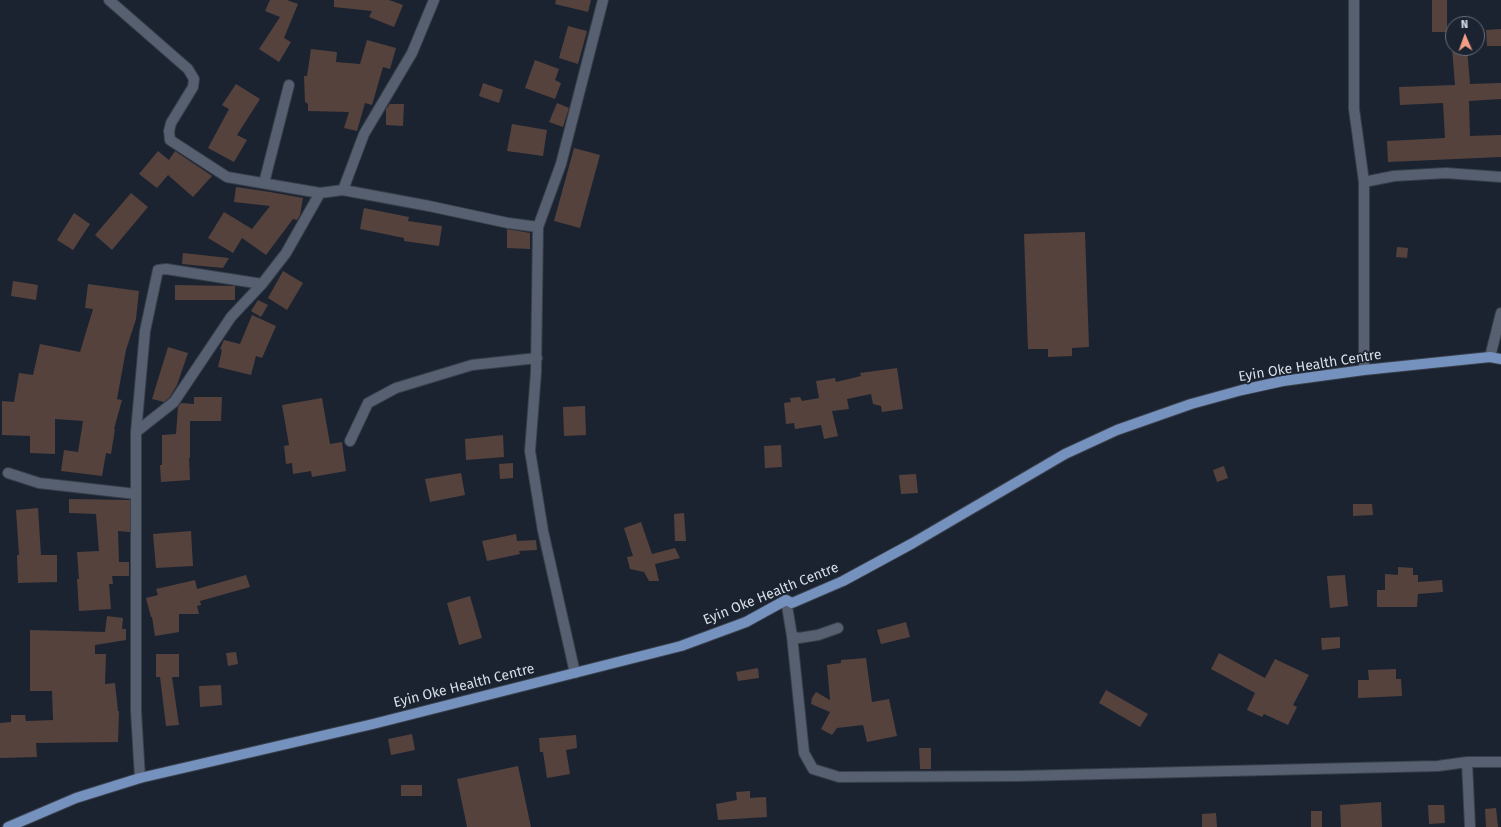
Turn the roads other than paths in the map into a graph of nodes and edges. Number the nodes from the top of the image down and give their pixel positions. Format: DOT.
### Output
graph roads {
  1 [pos="109,0"];
  2 [pos="434,0"];
  3 [pos="603,0"];
  4 [pos="1354,0"];
  5 [pos="289,84"];
  6 [pos="1501,177"];
  7 [pos="1364,182"];
  8 [pos="264,183"];
  9 [pos="343,190"];
  10 [pos="320,192"];
  11 [pos="538,228"];
  12 [pos="262,284"];
  13 [pos="1501,313"];
  14 [pos="1490,357"];
  15 [pos="537,358"];
  16 [pos="1501,359"];
  17 [pos="1364,370"];
  18 [pos="136,432"];
  19 [pos="350,441"];
  20 [pos="8,473"];
  21 [pos="136,494"];
  22 [pos="786,600"];
  23 [pos="838,628"];
  24 [pos="792,636"];
  25 [pos="575,673"];
  26 [pos="1467,762"];
  27 [pos="1501,762"];
  28 [pos="140,778"];
  29 [pos="8,827"];
  30 [pos="1470,827"];
  1 -- 8 [label="street"];
  2 -- 9 [label="street"];
  3 -- 11 [label="street"];
  4 -- 7 [label="street"];
  5 -- 8 [label="street"];
  6 -- 7 [label="street"];
  7 -- 17 [label="street"];
  8 -- 10 [label="street"];
  9 -- 10 [label="street"];
  9 -- 11 [label="street"];
  10 -- 12 [label="street"];
  11 -- 15 [label="street"];
  12 -- 18 [label="street"];
  12 -- 18 [label="street"];
  13 -- 14 [label="street"];
  14 -- 16 [label="main road, Eyin Oke Health Centre"];
  14 -- 17 [label="main road, Eyin Oke Health Centre"];
  15 -- 19 [label="street"];
  15 -- 25 [label="street"];
  17 -- 22 [label="main road, Eyin Oke Health Centre"];
  18 -- 21 [label="street"];
  20 -- 21 [label="street"];
  21 -- 28 [label="street"];
  22 -- 24 [label="street"];
  22 -- 25 [label="main road, Eyin Oke Health Centre"];
  23 -- 24 [label="street"];
  24 -- 26 [label="street"];
  25 -- 28 [label="main road, Eyin Oke Health Centre"];
  26 -- 27 [label="street"];
  26 -- 30 [label="street"];
  28 -- 29 [label="main road, Eyin Oke Health Centre"];
}
